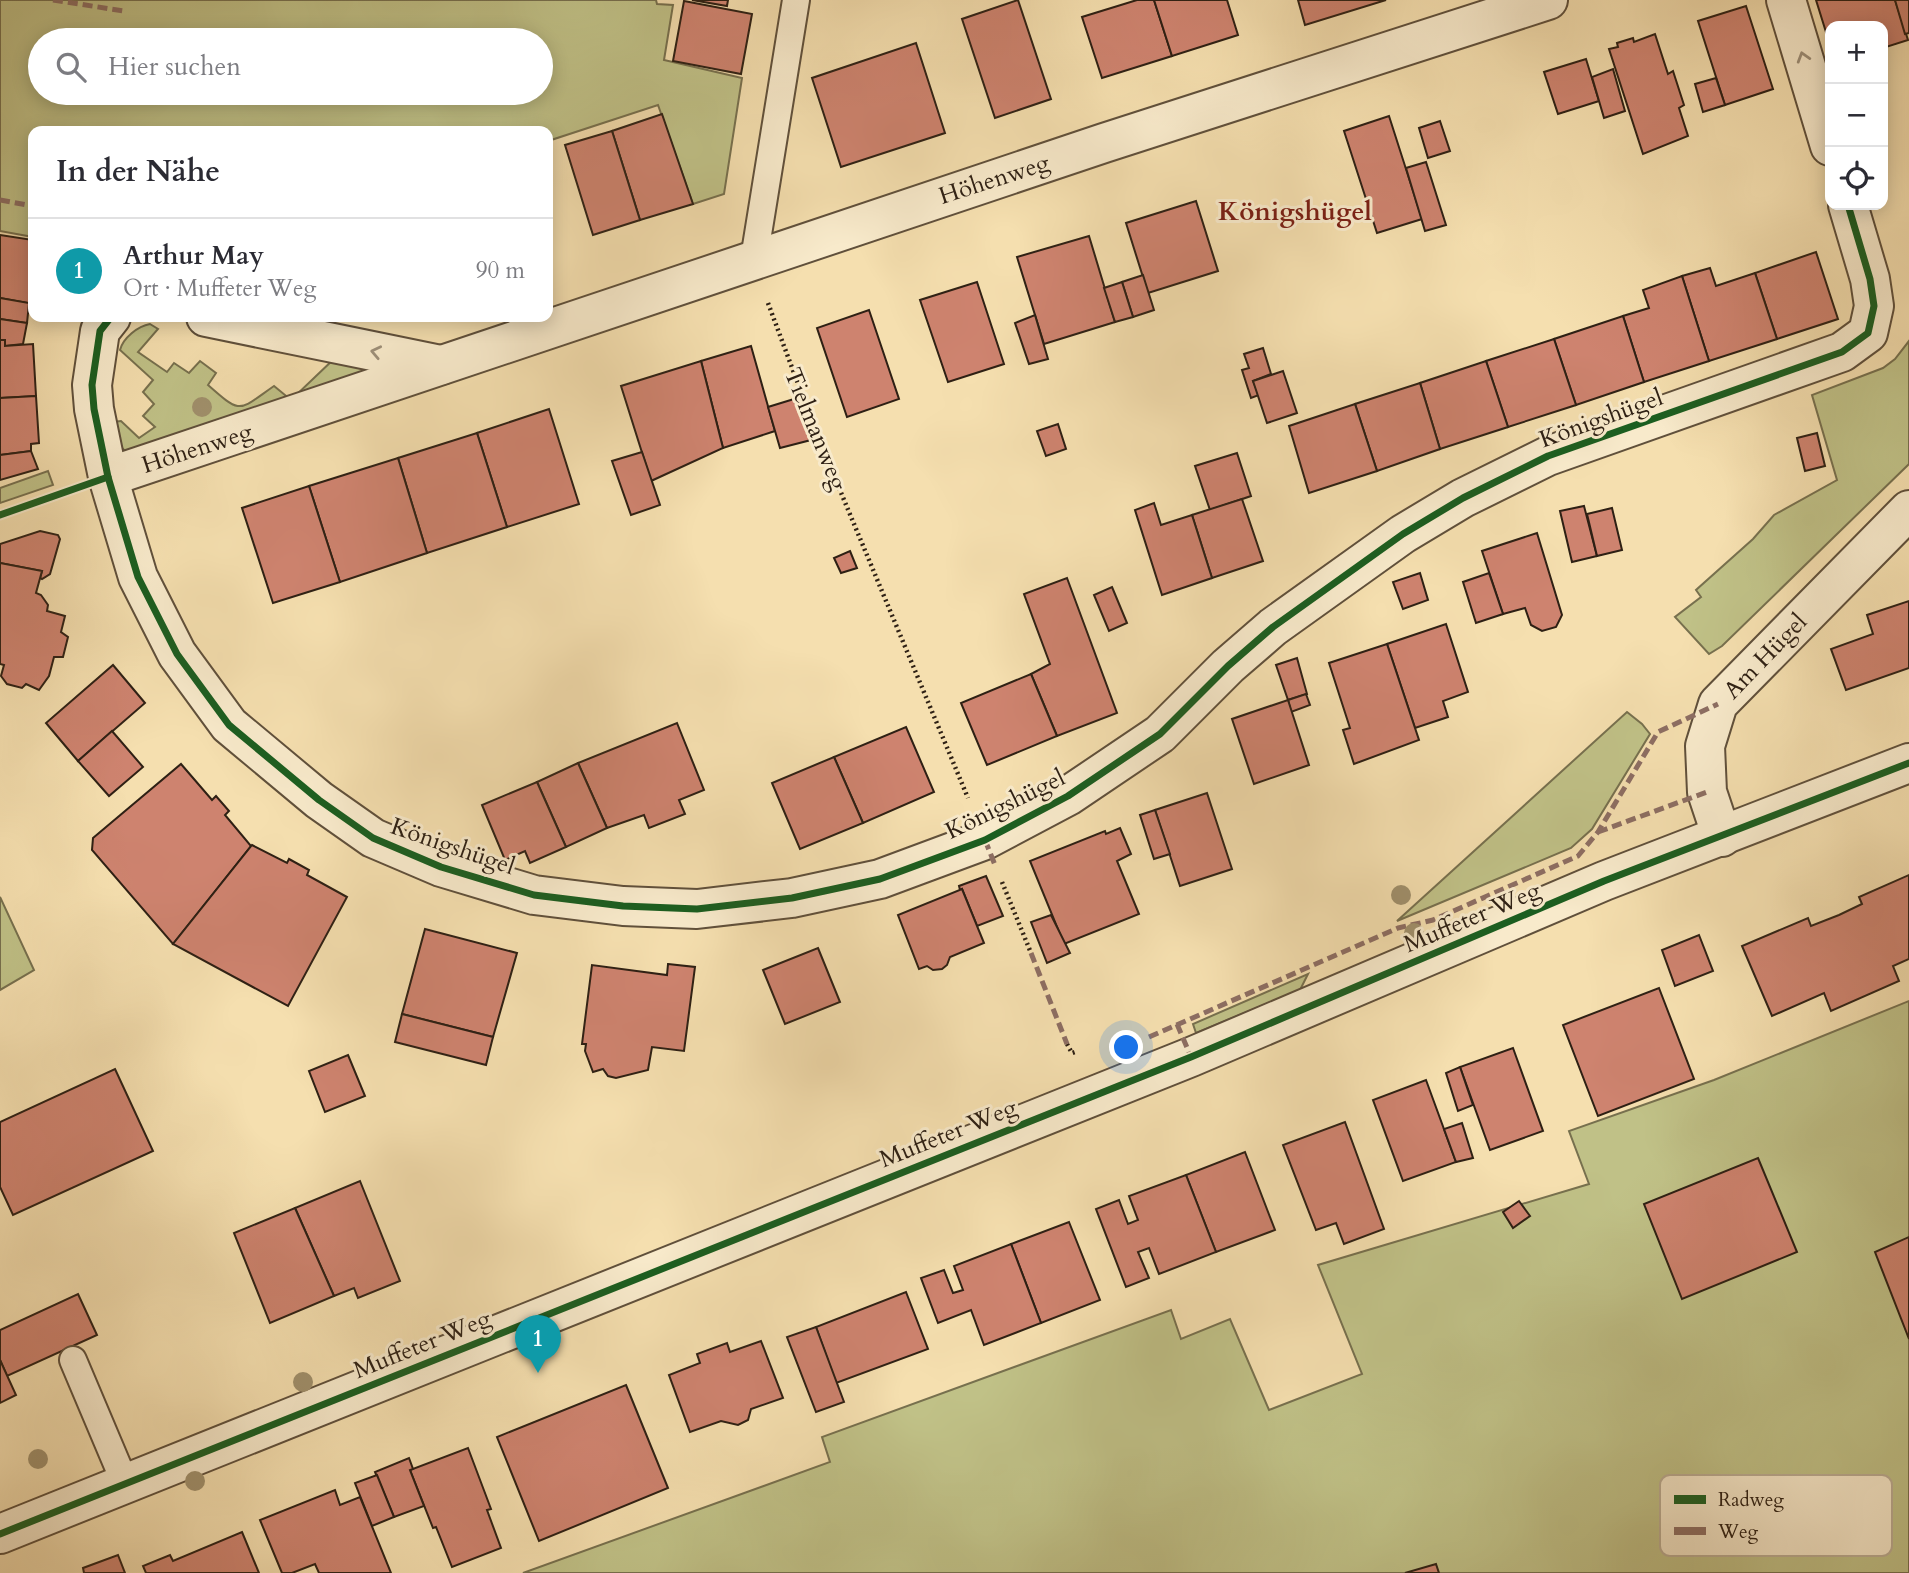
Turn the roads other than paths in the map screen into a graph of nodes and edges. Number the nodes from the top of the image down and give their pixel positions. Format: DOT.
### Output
graph roads {
  1 [pos="796,0"];
  2 [pos="1548,0"];
  3 [pos="1786,0"];
  4 [pos="1825,129"];
  5 [pos="1849,210"];
  6 [pos="754,259"];
  7 [pos="107,322"];
  8 [pos="231,322"];
  9 [pos="443,365"];
  10 [pos="108,477"];
  11 [pos="1909,510"];
  12 [pos="1909,763"];
  13 [pos="1722,836"];
  14 [pos="73,1360"];
  15 [pos="125,1483"];
  16 [pos="0,1534"];
  1 -- 6 [label="lane"];
  2 -- 6 [label="street, Höhenweg"];
  4 -- 3 [label="street, one-way"];
  5 -- 10 [label="street, Königshügel"];
  6 -- 9 [label="street, Höhenweg"];
  7 -- 10 [label="street, Höhenweg"];
  9 -- 8 [label="street, one-way"];
  9 -- 10 [label="street, Höhenweg"];
  11 -- 13 [label="street, Am Hügel"];
  12 -- 13 [label="street, Muffeter Weg"];
  13 -- 15 [label="street, Muffeter Weg"];
  14 -- 15 [label="lane"];
  15 -- 16 [label="street, Muffeter Weg"];
}
